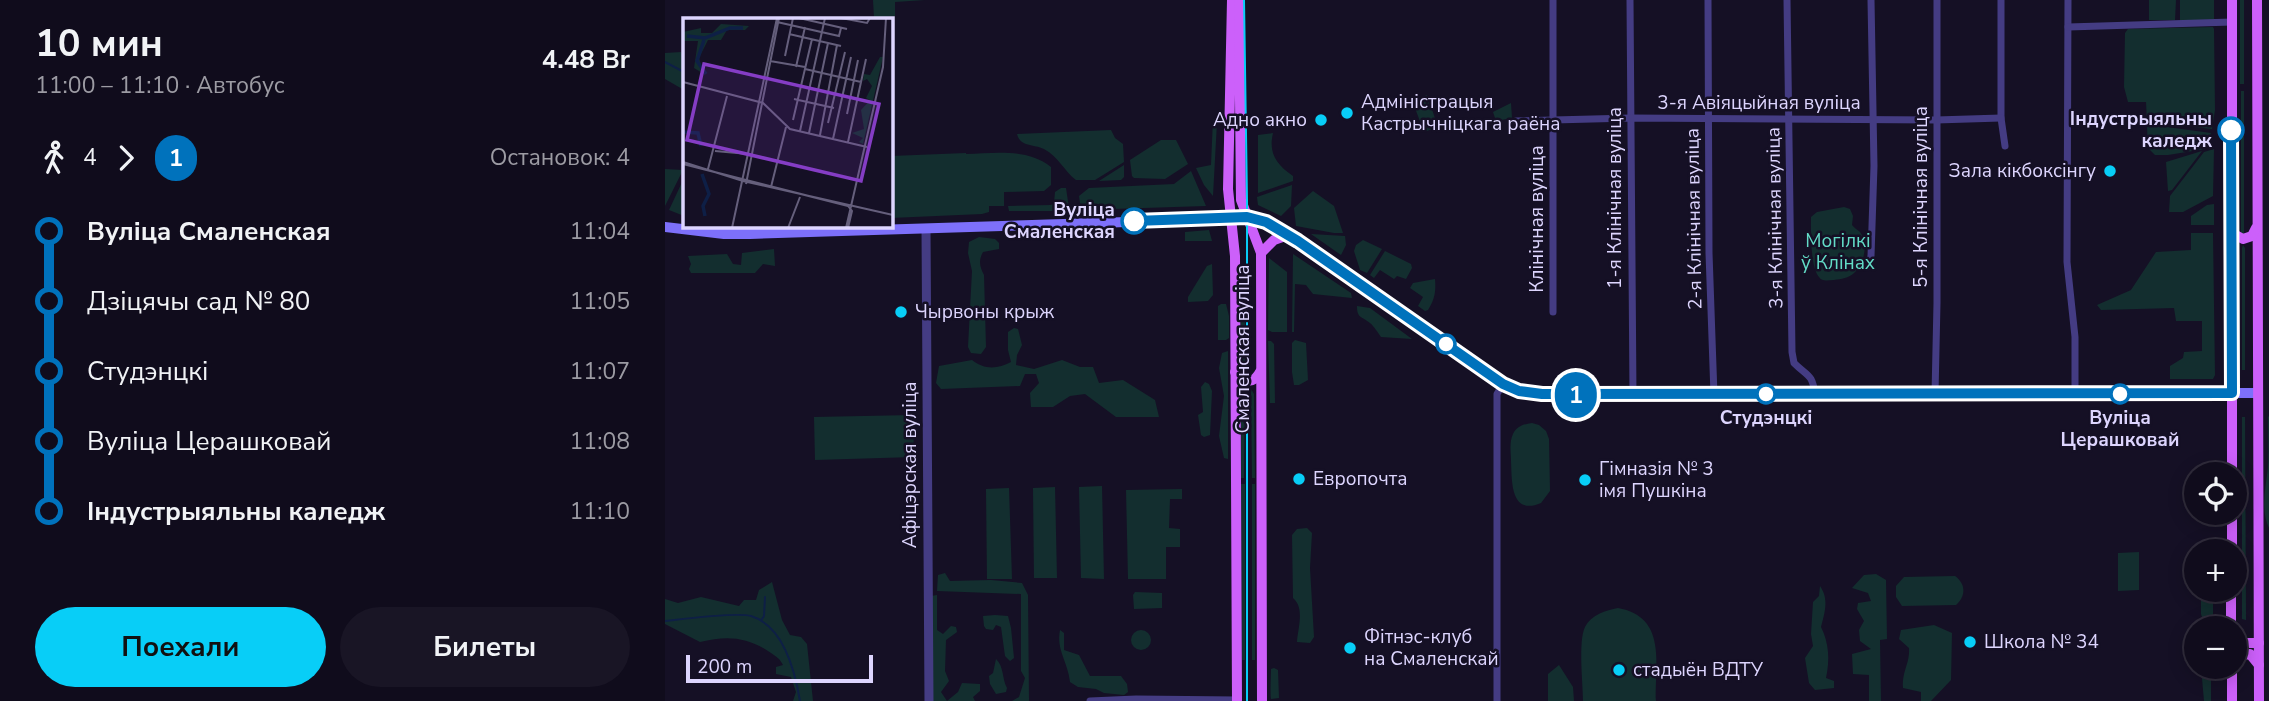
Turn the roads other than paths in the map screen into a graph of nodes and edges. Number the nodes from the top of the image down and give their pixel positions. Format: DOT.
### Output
graph roads {
  1 [pos="1232,0"];
  2 [pos="1239,0"];
  3 [pos="1553,0"];
  4 [pos="1630,0"];
  5 [pos="1708,0"];
  6 [pos="1787,0"];
  7 [pos="1871,0"];
  8 [pos="1937,0"];
  9 [pos="2001,0"];
  10 [pos="2068,0"];
  11 [pos="2232,0"];
  12 [pos="2257,0"];
  13 [pos="2232,22"];
  14 [pos="2068,27"];
  15 [pos="1631,118"];
  16 [pos="1789,118"];
  17 [pos="2001,118"];
  18 [pos="1708,119"];
  19 [pos="1873,119"];
  20 [pos="1936,120"];
  21 [pos="1516,121"];
  22 [pos="1553,121"];
  23 [pos="2005,146"];
  24 [pos="1247,217"];
  25 [pos="1231,218"];
  26 [pos="665,227"];
  27 [pos="2231,228"];
  28 [pos="2256,228"];
  29 [pos="926,229"];
  30 [pos="1288,235"];
  31 [pos="2231,252"];
  32 [pos="1261,253"];
  33 [pos="2256,253"];
  34 [pos="1867,267"];
  35 [pos="1553,312"];
  36 [pos="1260,372"];
  37 [pos="1235,373"];
  38 [pos="1503,384"];
  39 [pos="2232,393"];
  40 [pos="2258,393"];
  41 [pos="1235,394"];
  42 [pos="1260,394"];
  43 [pos="1815,394"];
  44 [pos="1935,394"];
  45 [pos="2075,394"];
  46 [pos="1633,395"];
  47 [pos="1714,395"];
  48 [pos="2232,462"];
  49 [pos="2247,643"];
  50 [pos="2259,643"];
  51 [pos="2247,646"];
  52 [pos="2247,654"];
  53 [pos="2259,666"];
  54 [pos="2232,679"];
  55 [pos="1237,700"];
  56 [pos="929,701"];
  57 [pos="1090,701"];
  58 [pos="1262,701"];
  59 [pos="1497,701"];
  60 [pos="2232,701"];
  61 [pos="2259,701"];
  1 -- 25 [label="main road, Смаленская вуліца"];
  2 -- 24 [label="main road, Смаленская вуліца"];
  3 -- 22 [label="street, Клінічная вуліца"];
  4 -- 15 [label="street, 1-я Клінічная вуліца"];
  5 -- 18 [label="street, 2-я Клінічная вуліца"];
  6 -- 16 [label="street, 3-я Клінічная вуліца"];
  7 -- 19 [label="street"];
  8 -- 20 [label="street, 5-я Клінічная вуліца"];
  9 -- 17 [label="street"];
  10 -- 14 [label="street"];
  11 -- 13 [label="main road"];
  12 -- 28 [label="main road"];
  13 -- 14 [label="street"];
  13 -- 27 [label="main road"];
  14 -- 45 [label="street"];
  15 -- 18 [label="street, 3-я Авіяцыйная вуліца"];
  15 -- 22 [label="street, 3-я Авіяцыйная вуліца"];
  15 -- 46 [label="street, 1-я Клінічная вуліца"];
  16 -- 18 [label="street, 3-я Авіяцыйная вуліца"];
  16 -- 19 [label="street, 3-я Авіяцыйная вуліца"];
  16 -- 43 [label="street, 3-я Клінічная вуліца"];
  17 -- 20 [label="street, 3-я Авіяцыйная вуліца"];
  17 -- 23 [label="street"];
  18 -- 47 [label="street, 2-я Клінічная вуліца"];
  19 -- 20 [label="street, 3-я Авіяцыйная вуліца"];
  19 -- 34 [label="street"];
  20 -- 44 [label="street, 5-я Клінічная вуліца"];
  21 -- 22 [label="street, 3-я Авіяцыйная вуліца"];
  22 -- 35 [label="street, Клінічная вуліца"];
  24 -- 25 [label="main road"];
  24 -- 30 [label="main road"];
  24 -- 32 [label="main road, Смаленская вуліца"];
  25 -- 29 [label="main road"];
  25 -- 37 [label="main road, Смаленская вуліца"];
  26 -- 29 [label="main road"];
  27 -- 28 [label="main road"];
  27 -- 31 [label="main road"];
  28 -- 33 [label="main road"];
  29 -- 56 [label="street, Афіцэрская вуліца"];
  30 -- 32 [label="main road"];
  30 -- 38 [label="main road"];
  31 -- 33 [label="main road"];
  31 -- 39 [label="main road"];
  32 -- 36 [label="main road, Смаленская вуліца"];
  33 -- 40 [label="main road"];
  36 -- 37 [label="main road"];
  36 -- 42 [label="main road, Смаленская вуліца"];
  37 -- 41 [label="main road, Смаленская вуліца"];
  38 -- 46 [label="main road"];
  38 -- 59 [label="street"];
  39 -- 40 [label="main road"];
  39 -- 45 [label="main road"];
  39 -- 48 [label="main road"];
  40 -- 50 [label="main road"];
  41 -- 42 [label="main road"];
  41 -- 55 [label="main road, Смаленская вуліца"];
  42 -- 58 [label="main road, Смаленская вуліца"];
  43 -- 44 [label="main road"];
  43 -- 47 [label="main road"];
  44 -- 45 [label="main road"];
  46 -- 47 [label="main road"];
  49 -- 50 [label="main road"];
  50 -- 51 [label="main road"];
  50 -- 53 [label="main road"];
  52 -- 53 [label="main road"];
  53 -- 61 [label="main road"];
  54 -- 60 [label="main road"];
  55 -- 57 [label="street"];
}
